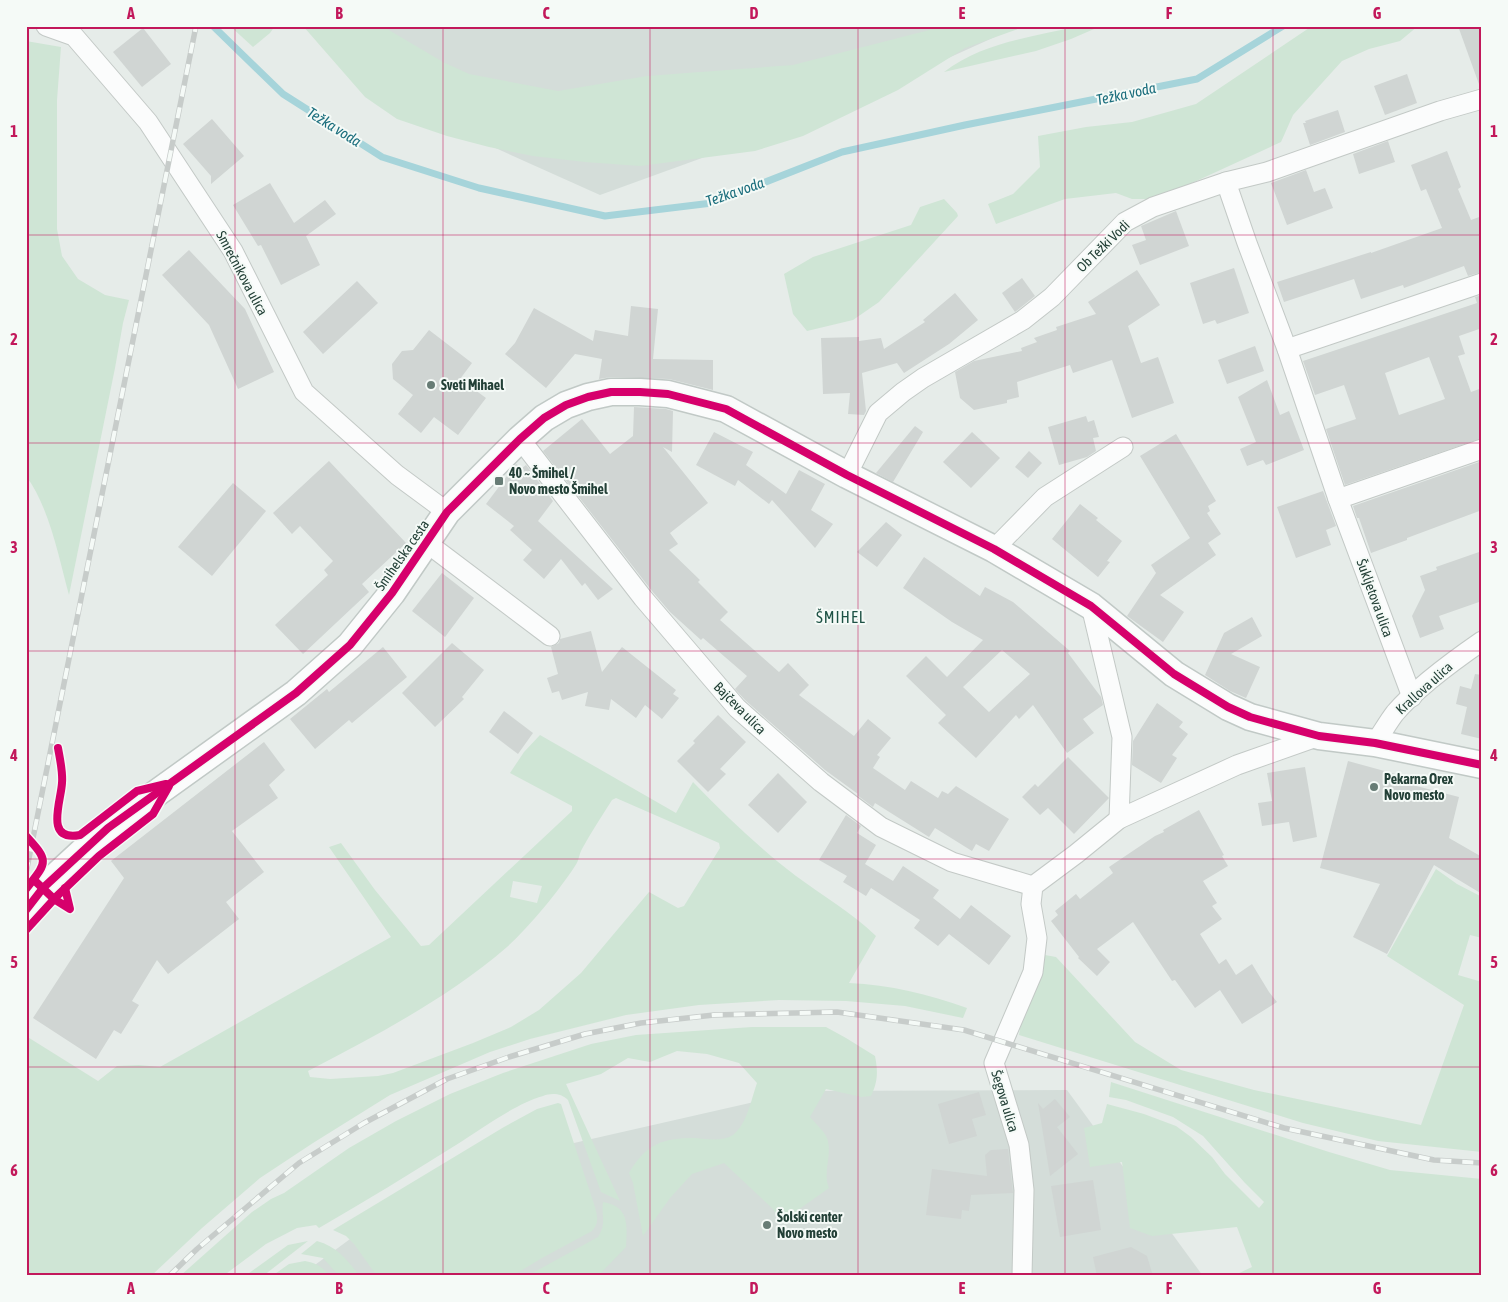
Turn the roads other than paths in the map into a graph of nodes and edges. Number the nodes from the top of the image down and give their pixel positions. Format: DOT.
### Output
graph roads {
  1 [pos="46,26"];
  2 [pos="1481,102"];
  3 [pos="1226,182"];
  4 [pos="1482,283"];
  5 [pos="1286,349"];
  6 [pos="520,439"];
  7 [pos="1123,447"];
  8 [pos="1482,449"];
  9 [pos="847,475"];
  10 [pos="1338,499"];
  11 [pos="447,512"];
  12 [pos="427,543"];
  13 [pos="994,549"];
  14 [pos="1091,606"];
  15 [pos="550,636"];
  16 [pos="1482,641"];
  17 [pos="1412,697"];
  18 [pos="1319,736"];
  19 [pos="1375,742"];
  20 [pos="1482,765"];
  21 [pos="1120,819"];
  22 [pos="1032,895"];
  23 [pos="26,910"];
  24 [pos="1022,1276"];
  1 -- 11 [label="street, Smrečnikova ulica"];
  2 -- 3 [label="street, Ob Težki Vodi"];
  3 -- 5 [label="street, Šukljetova ulica"];
  3 -- 9 [label="street, Ob Težki Vodi"];
  4 -- 5 [label="street"];
  5 -- 10 [label="street, Šukljetova ulica"];
  6 -- 9 [label="street, Šmihelska cesta"];
  6 -- 11 [label="street, Šmihelska cesta"];
  6 -- 22 [label="street, Bajčeva ulica"];
  7 -- 13 [label="street"];
  8 -- 10 [label="street"];
  9 -- 13 [label="street, Šmihelska cesta"];
  10 -- 17 [label="street, Šukljetova ulica"];
  11 -- 12 [label="street, Šmihelska cesta"];
  12 -- 15 [label="street"];
  12 -- 23 [label="street, Šmihelska cesta"];
  13 -- 14 [label="street, Šmihelska cesta"];
  14 -- 18 [label="street, Šmihelska cesta"];
  14 -- 21 [label="street"];
  16 -- 17 [label="street, Krallova ulica"];
  17 -- 19 [label="street, Krallova ulica"];
  18 -- 19 [label="street, Šmihelska cesta"];
  18 -- 21 [label="street"];
  19 -- 20 [label="street, Šmihelska cesta"];
  21 -- 22 [label="street"];
  22 -- 24 [label="street, Šegova ulica"];
}
